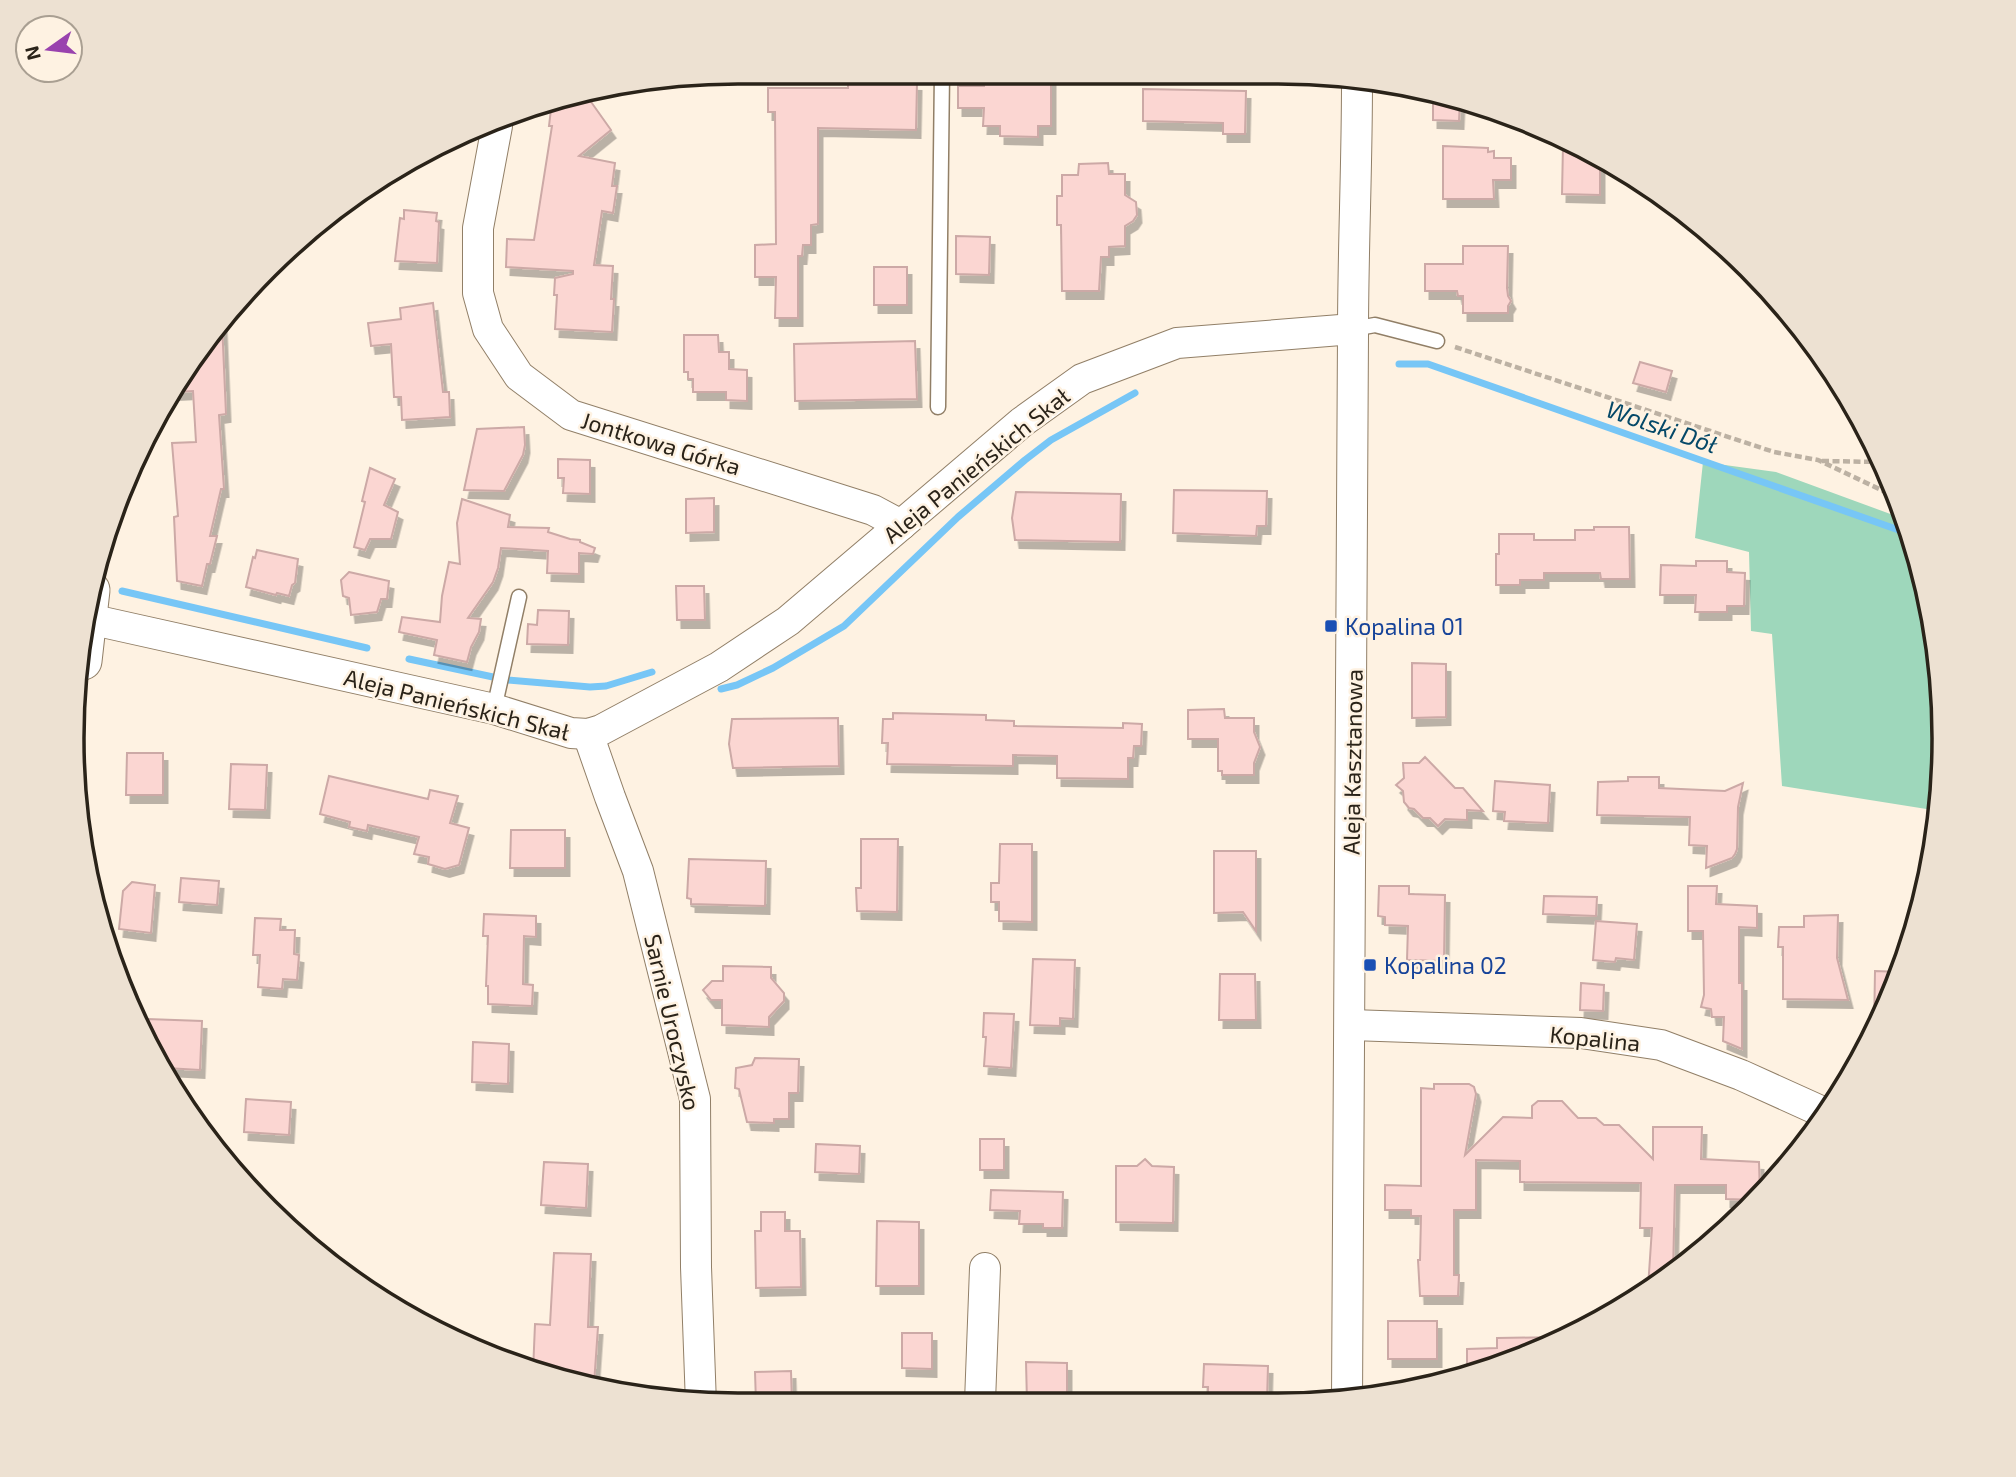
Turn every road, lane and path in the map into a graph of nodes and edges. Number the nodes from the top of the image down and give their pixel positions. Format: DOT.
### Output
graph roads {
  1 [pos="942,84"];
  2 [pos="1357,89"];
  3 [pos="496,131"];
  4 [pos="1353,328"];
  5 [pos="1437,341"];
  6 [pos="938,407"];
  7 [pos="1818,460"];
  8 [pos="1871,462"];
  9 [pos="1883,491"];
  10 [pos="901,525"];
  11 [pos="519,597"];
  12 [pos="98,607"];
  13 [pos="494,709"];
  14 [pos="588,734"];
  15 [pos="1351,1025"];
  16 [pos="1817,1109"];
  17 [pos="985,1268"];
  18 [pos="1347,1389"];
  19 [pos="701,1392"];
  20 [pos="980,1393"];
  1 -- 6 [label="lane"];
  2 -- 4 [label="street, Aleja Kasztanowa"];
  3 -- 10 [label="street, Jontkowa Górka"];
  4 -- 5 [label="lane, Aleja Panieńskich Skał"];
  4 -- 10 [label="street, Aleja Panieńskich Skał"];
  4 -- 15 [label="street, Aleja Kasztanowa"];
  5 -- 7 [label="path"];
  7 -- 8 [label="path"];
  7 -- 9 [label="path"];
  10 -- 14 [label="street, Aleja Panieńskich Skał"];
  11 -- 13 [label="lane"];
  12 -- 13 [label="street, Aleja Panieńskich Skał"];
  13 -- 14 [label="street, Aleja Panieńskich Skał"];
  14 -- 19 [label="street, Sarnie Uroczysko"];
  15 -- 16 [label="street, Kopalina"];
  15 -- 18 [label="street, Aleja Kasztanowa"];
  17 -- 20 [label="street"];
}
